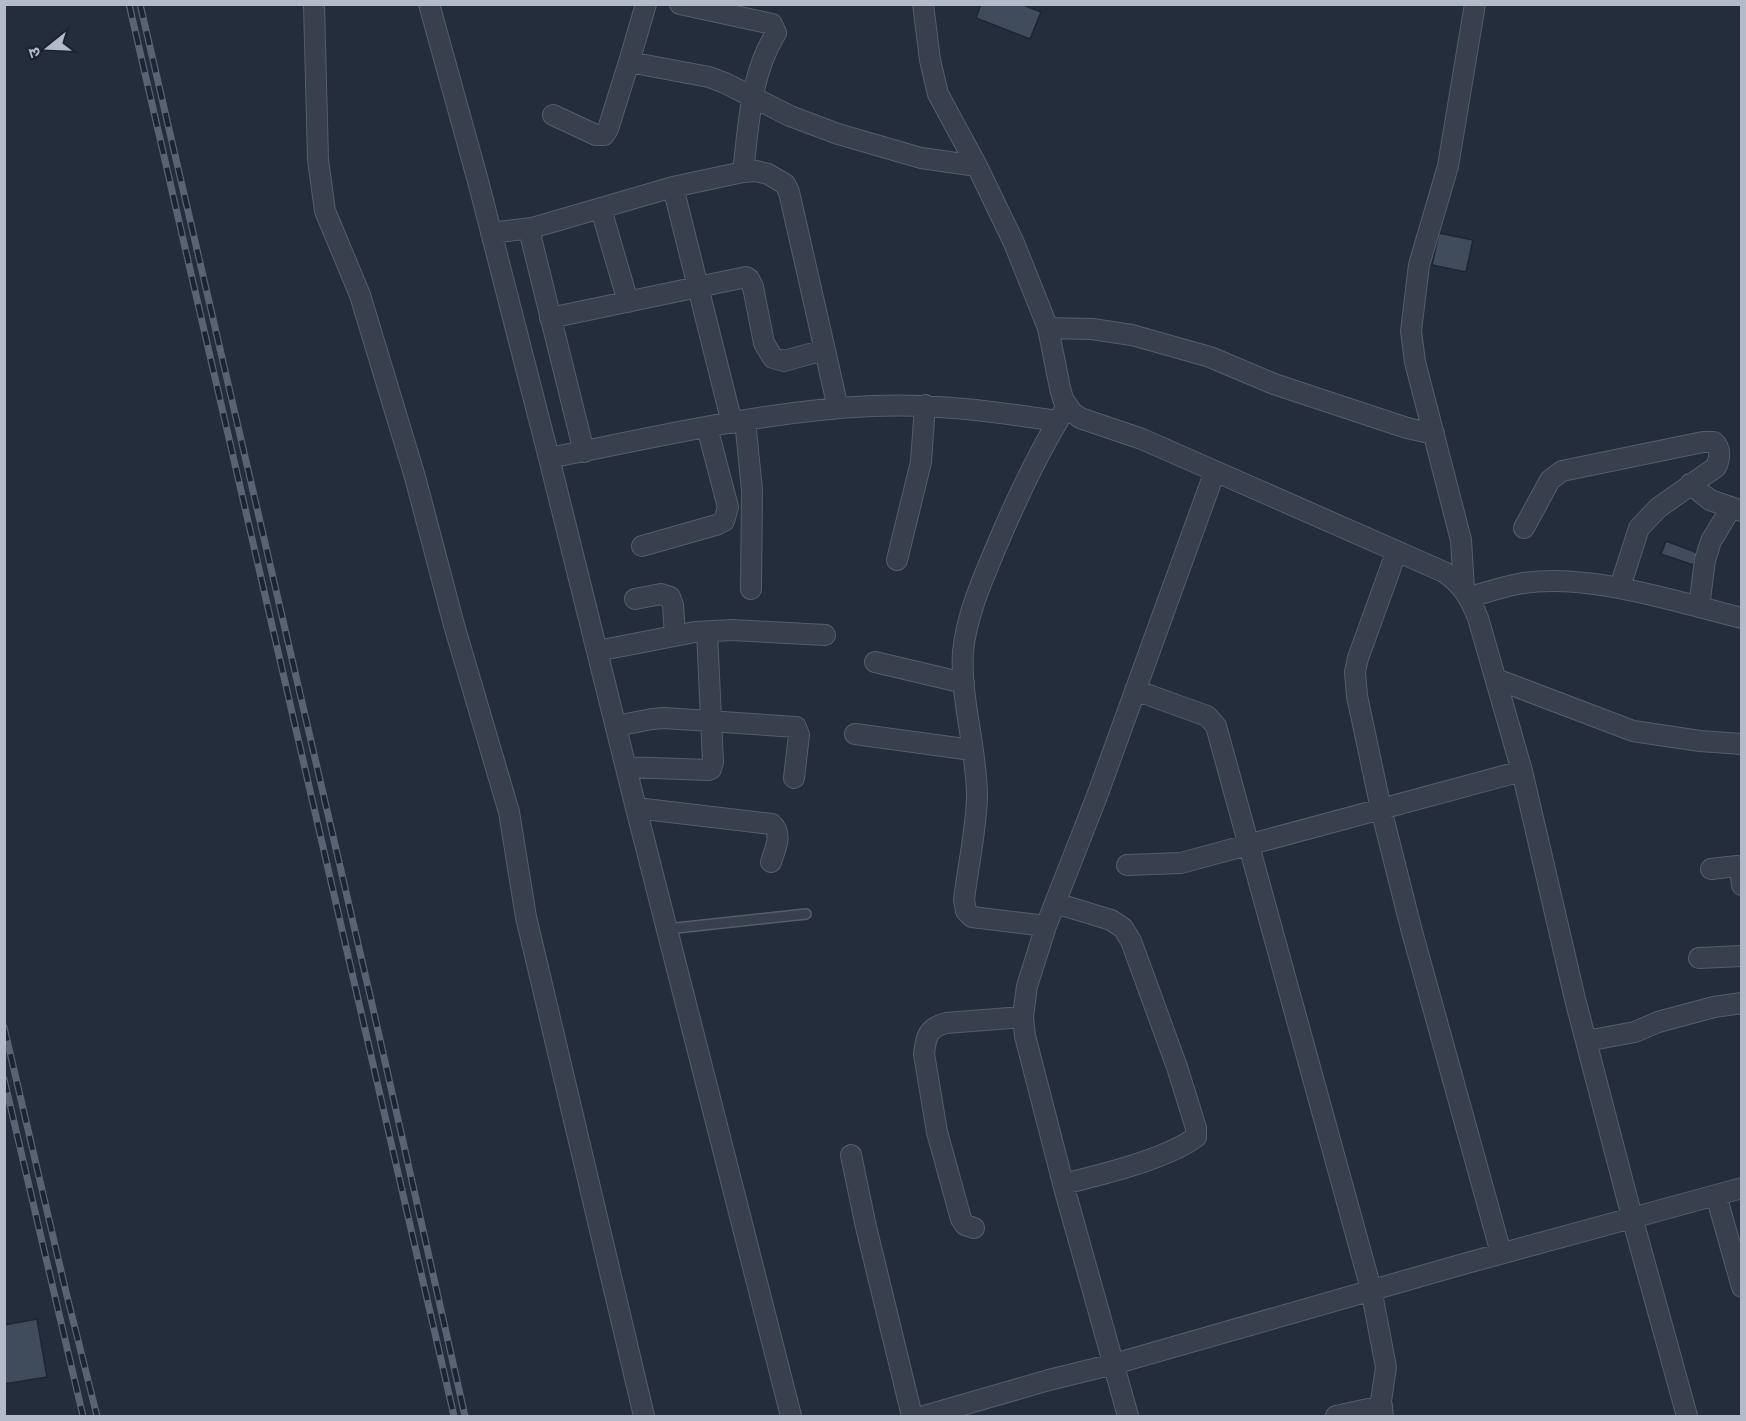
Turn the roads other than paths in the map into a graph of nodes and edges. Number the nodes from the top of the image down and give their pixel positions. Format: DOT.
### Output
graph roads {
  1 [pos="314,4"];
  2 [pos="429,4"];
  3 [pos="646,4"];
  4 [pos="923,4"];
  5 [pos="1475,4"];
  6 [pos="684,5"];
  7 [pos="629,62"];
  8 [pos="752,96"];
  9 [pos="553,115"];
  10 [pos="976,166"];
  11 [pos="743,172"];
  12 [pos="673,187"];
  13 [pos="601,209"];
  14 [pos="532,228"];
  15 [pos="491,233"];
  16 [pos="699,287"];
  17 [pos="628,302"];
  18 [pos="550,318"];
  19 [pos="1048,328"];
  20 [pos="824,350"];
  21 [pos="925,405"];
  22 [pos="838,408"];
  23 [pos="1063,413"];
  24 [pos="739,422"];
  25 [pos="707,427"];
  26 [pos="1434,434"];
  27 [pos="584,452"];
  28 [pos="549,458"];
  29 [pos="1215,471"];
  30 [pos="1690,484"];
  31 [pos="1736,509"];
  32 [pos="1524,528"];
  33 [pos="642,546"];
  34 [pos="1396,553"];
  35 [pos="897,560"];
  36 [pos="1620,587"];
  37 [pos="751,589"];
  38 [pos="1467,593"];
  39 [pos="635,598"];
  40 [pos="1699,607"];
  41 [pos="1742,618"];
  42 [pos="707,632"];
  43 [pos="675,635"];
  44 [pos="825,636"];
  45 [pos="597,651"];
  46 [pos="875,662"];
  47 [pos="1496,679"];
  48 [pos="964,682"];
  49 [pos="1135,690"];
  50 [pos="711,722"];
  51 [pos="616,726"];
  52 [pos="855,734"];
  53 [pos="1742,744"];
  54 [pos="972,750"];
  55 [pos="626,767"];
  56 [pos="1522,771"];
  57 [pos="794,778"];
  58 [pos="636,808"];
  59 [pos="1381,809"];
  60 [pos="1248,844"];
  61 [pos="771,862"];
  62 [pos="1127,864"];
  63 [pos="1712,868"];
  64 [pos="1742,885"];
  65 [pos="1055,903"];
  66 [pos="806,914"];
  67 [pos="1046,926"];
  68 [pos="667,929"];
  69 [pos="1742,956"];
  70 [pos="1699,958"];
  71 [pos="1742,1003"];
  72 [pos="1023,1017"];
  73 [pos="1586,1041"];
  74 [pos="851,1155"];
  75 [pos="1064,1184"];
  76 [pos="1742,1188"];
  77 [pos="1716,1195"];
  78 [pos="1632,1217"];
  79 [pos="974,1228"];
  80 [pos="1500,1253"];
  81 [pos="1742,1287"];
  82 [pos="1371,1290"];
  83 [pos="1114,1364"];
  84 [pos="1382,1411"];
  85 [pos="644,1416"];
  86 [pos="791,1416"];
  87 [pos="912,1416"];
  88 [pos="924,1416"];
  89 [pos="1128,1416"];
  90 [pos="1336,1416"];
  91 [pos="1687,1416"];
  1 -- 85 [label="street"];
  2 -- 15 [label="street"];
  3 -- 7 [label="street"];
  4 -- 10 [label="street"];
  5 -- 26 [label="street"];
  6 -- 8 [label="street"];
  7 -- 8 [label="street"];
  7 -- 9 [label="street"];
  8 -- 10 [label="street"];
  8 -- 11 [label="street"];
  10 -- 19 [label="street"];
  11 -- 12 [label="street"];
  11 -- 20 [label="street"];
  12 -- 13 [label="street"];
  12 -- 16 [label="street"];
  13 -- 14 [label="street"];
  13 -- 17 [label="street"];
  14 -- 15 [label="street"];
  14 -- 18 [label="street"];
  15 -- 28 [label="street"];
  16 -- 17 [label="street"];
  16 -- 20 [label="street"];
  16 -- 24 [label="street"];
  17 -- 18 [label="street"];
  18 -- 27 [label="street"];
  19 -- 23 [label="street"];
  19 -- 26 [label="street"];
  20 -- 22 [label="street"];
  21 -- 22 [label="street"];
  21 -- 23 [label="street"];
  21 -- 35 [label="street"];
  22 -- 24 [label="street"];
  23 -- 29 [label="street"];
  23 -- 48 [label="street"];
  24 -- 25 [label="street"];
  24 -- 37 [label="street"];
  25 -- 27 [label="street"];
  25 -- 33 [label="street"];
  26 -- 38 [label="street"];
  27 -- 28 [label="street"];
  28 -- 45 [label="street"];
  29 -- 34 [label="street"];
  29 -- 49 [label="street"];
  30 -- 31 [label="street"];
  30 -- 32 [label="street"];
  30 -- 36 [label="street"];
  31 -- 40 [label="street"];
  34 -- 38 [label="street"];
  34 -- 59 [label="street"];
  36 -- 38 [label="street"];
  36 -- 40 [label="street"];
  38 -- 47 [label="street"];
  39 -- 43 [label="street"];
  40 -- 41 [label="street"];
  42 -- 43 [label="street"];
  42 -- 44 [label="street"];
  42 -- 50 [label="street"];
  43 -- 45 [label="street"];
  45 -- 51 [label="street"];
  46 -- 48 [label="street"];
  47 -- 53 [label="street"];
  47 -- 56 [label="street"];
  48 -- 54 [label="street"];
  49 -- 60 [label="street"];
  49 -- 65 [label="street"];
  50 -- 51 [label="street"];
  50 -- 55 [label="street"];
  50 -- 57 [label="street"];
  51 -- 55 [label="street"];
  52 -- 54 [label="street"];
  54 -- 67 [label="street"];
  55 -- 58 [label="street"];
  56 -- 59 [label="street"];
  56 -- 73 [label="street"];
  58 -- 61 [label="street"];
  58 -- 68 [label="street"];
  59 -- 60 [label="street"];
  59 -- 80 [label="street"];
  60 -- 62 [label="street"];
  60 -- 82 [label="street"];
  63 -- 64 [label="street"];
  65 -- 67 [label="street"];
  65 -- 75 [label="street"];
  66 -- 68 [label="lane"];
  67 -- 72 [label="street"];
  68 -- 86 [label="street"];
  69 -- 70 [label="street"];
  71 -- 73 [label="street"];
  72 -- 75 [label="street"];
  72 -- 79 [label="street"];
  73 -- 78 [label="street"];
  74 -- 87 [label="street"];
  75 -- 83 [label="street"];
  76 -- 77 [label="street"];
  77 -- 78 [label="street"];
  77 -- 81 [label="street"];
  78 -- 80 [label="street"];
  78 -- 91 [label="street"];
  80 -- 82 [label="street"];
  82 -- 83 [label="street"];
  82 -- 84 [label="street"];
  83 -- 88 [label="street"];
  83 -- 89 [label="street"];
  84 -- 90 [label="street"];
}
